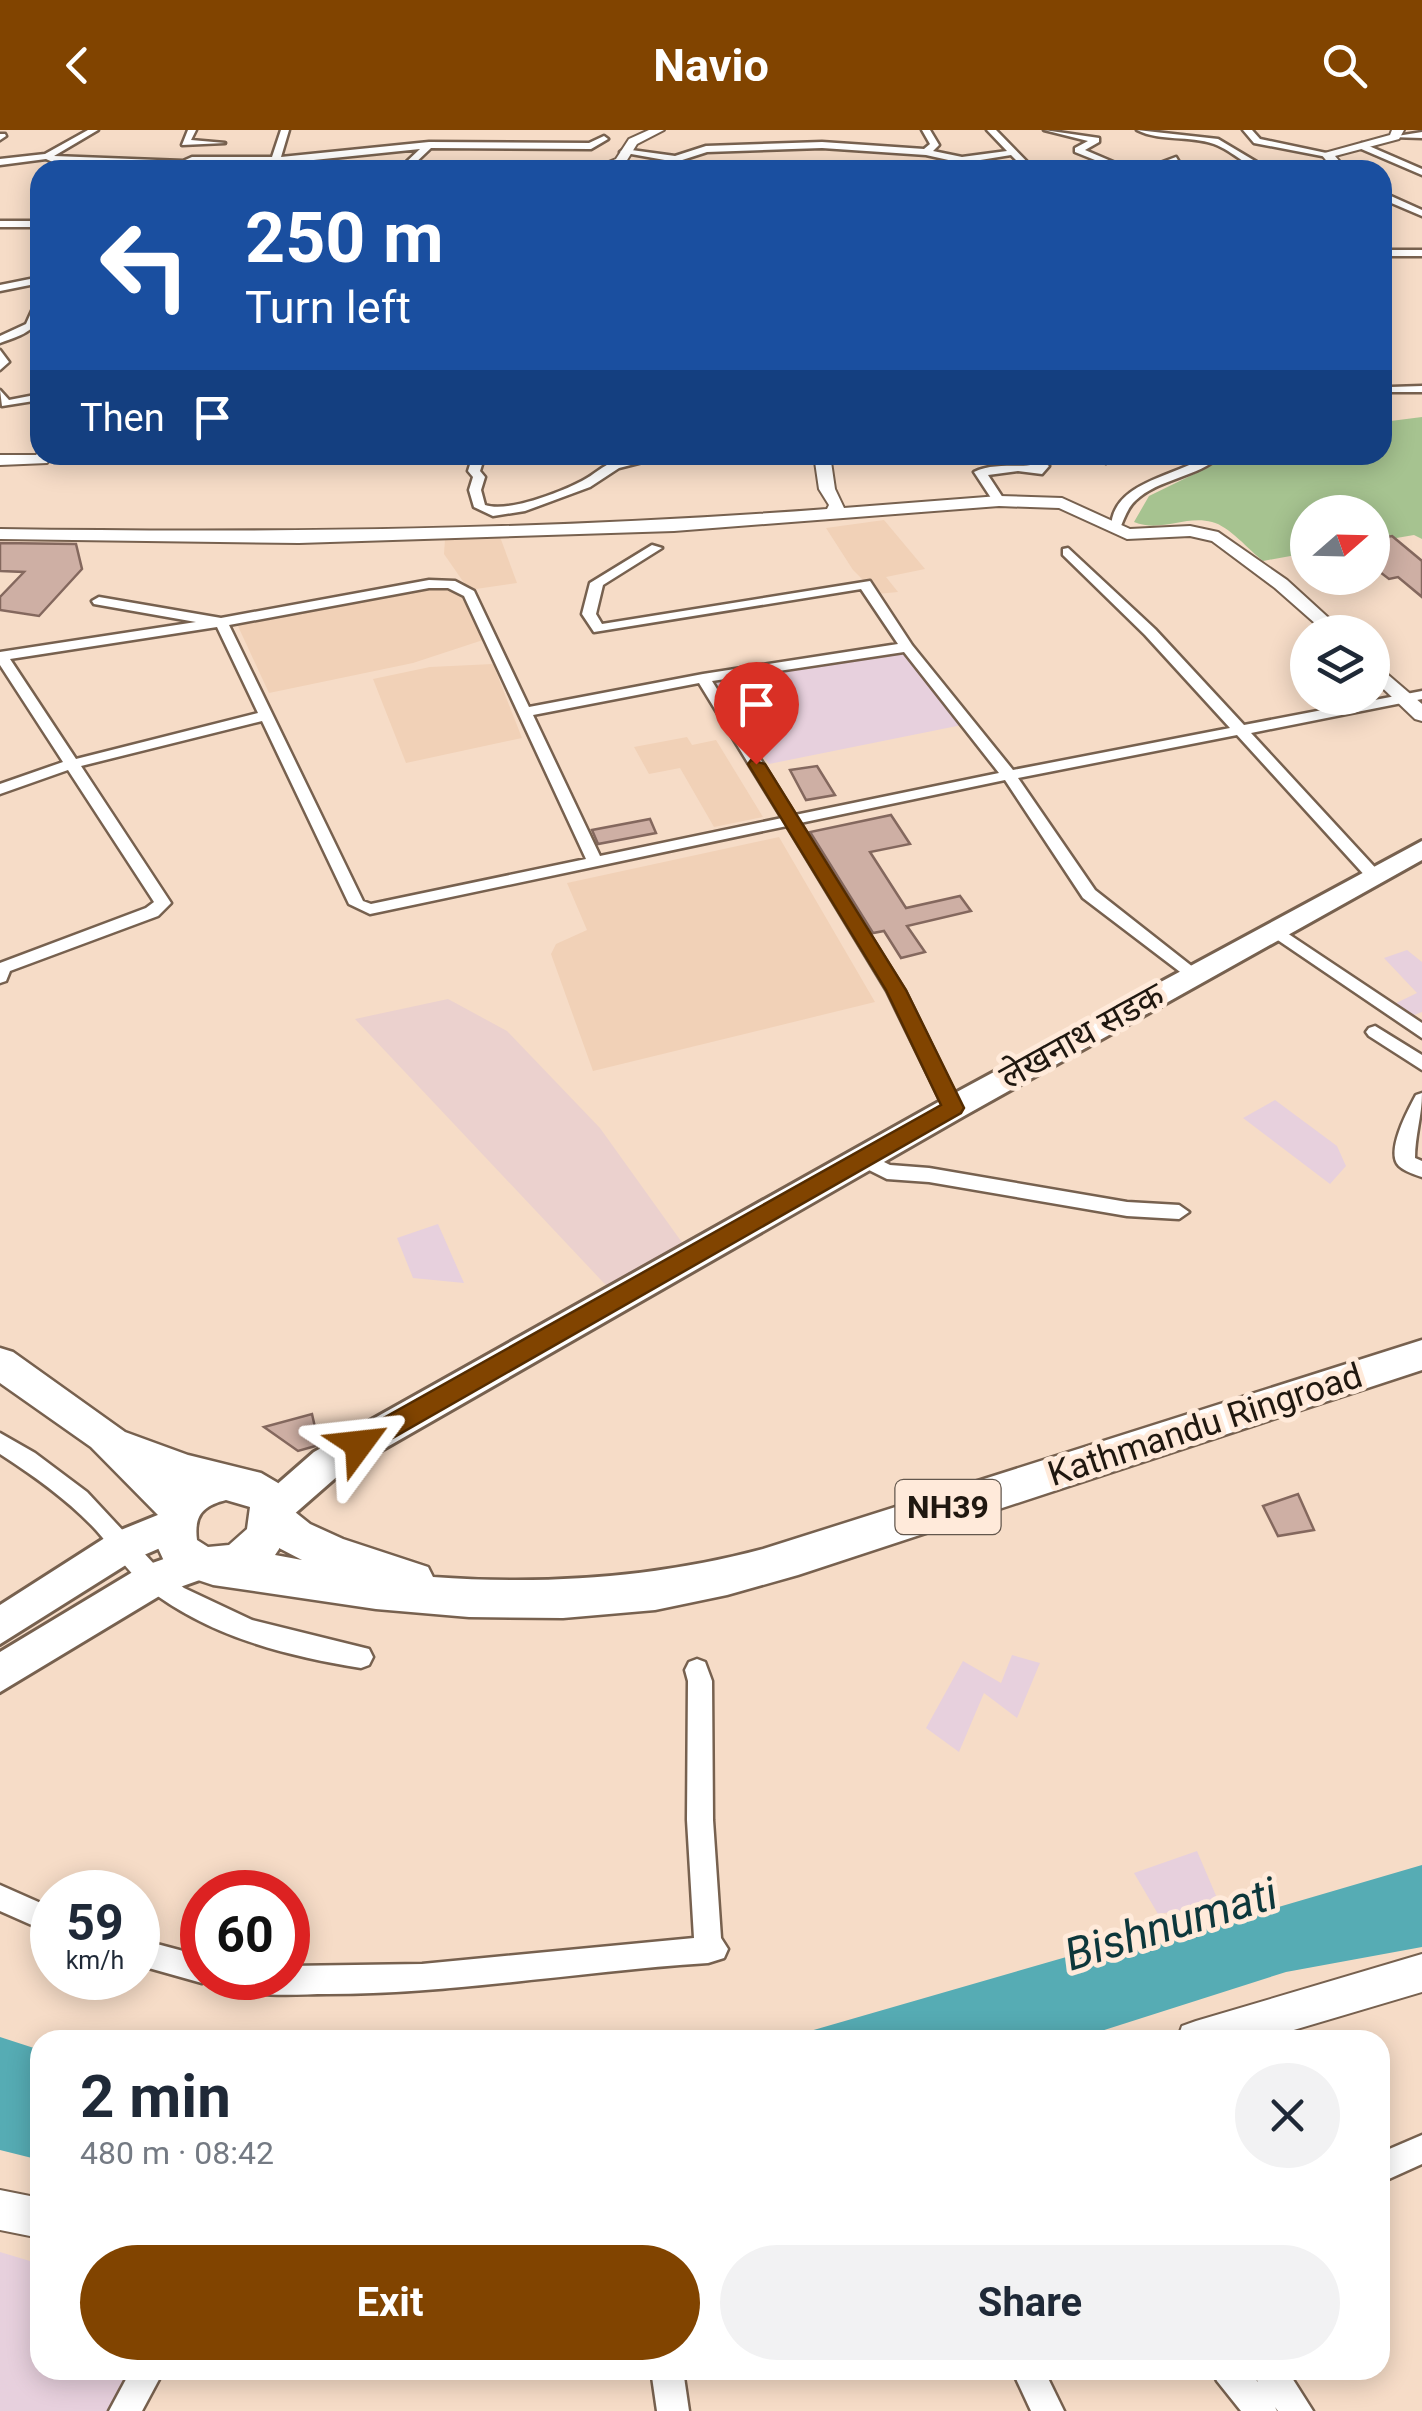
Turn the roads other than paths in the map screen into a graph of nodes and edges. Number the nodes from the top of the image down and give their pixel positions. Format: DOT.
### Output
graph roads {
  1 [pos="94,130"];
  2 [pos="192,130"];
  3 [pos="230,130"];
  4 [pos="286,130"];
  5 [pos="658,130"];
  6 [pos="808,130"];
  7 [pos="926,130"];
  8 [pos="992,130"];
  9 [pos="1048,130"];
  10 [pos="1141,130"];
  11 [pos="1247,130"];
  12 [pos="1396,133"];
  13 [pos="1422,134"];
  14 [pos="581,135"];
  15 [pos="604,139"];
  16 [pos="221,143"];
  17 [pos="429,145"];
  18 [pos="822,145"];
  19 [pos="465,146"];
  20 [pos="1362,146"];
  21 [pos="631,149"];
  22 [pos="926,152"];
  23 [pos="1016,152"];
  24 [pos="1327,154"];
  25 [pos="335,155"];
  26 [pos="46,156"];
  27 [pos="55,160"];
  28 [pos="192,160"];
  29 [pos="214,160"];
  30 [pos="274,160"];
  31 [pos="310,160"];
  32 [pos="333,160"];
  33 [pos="413,160"];
  34 [pos="476,160"];
  35 [pos="622,160"];
  36 [pos="1023,160"];
  37 [pos="1103,160"];
  38 [pos="1248,160"];
  39 [pos="1332,160"];
  40 [pos="0,162"];
  41 [pos="1422,172"];
  42 [pos="1392,200"];
  43 [pos="1422,213"];
  44 [pos="0,224"];
  45 [pos="30,224"];
  46 [pos="1392,253"];
  47 [pos="1422,253"];
  48 [pos="0,274"];
  49 [pos="30,277"];
  50 [pos="30,280"];
  51 [pos="0,288"];
  52 [pos="30,327"];
  53 [pos="0,340"];
  54 [pos="0,353"];
  55 [pos="0,367"];
  56 [pos="1422,389"];
  57 [pos="1392,390"];
  58 [pos="0,393"];
  59 [pos="30,399"];
  60 [pos="0,460"];
  61 [pos="30,460"];
  62 [pos="476,465"];
  63 [pos="615,465"];
  64 [pos="822,465"];
  65 [pos="1204,465"];
  66 [pos="1043,466"];
  67 [pos="999,501"];
  68 [pos="520,508"];
  69 [pos="833,515"];
  70 [pos="1115,527"];
  71 [pos="544,529"];
  72 [pos="0,534"];
  73 [pos="656,548"];
  74 [pos="1068,552"];
  75 [pos="98,601"];
  76 [pos="1316,615"];
  77 [pos="221,622"];
  78 [pos="907,647"];
  79 [pos="0,656"];
  80 [pos="703,678"];
  81 [pos="1390,679"];
  82 [pos="1414,696"];
  83 [pos="524,712"];
  84 [pos="1422,715"];
  85 [pos="265,716"];
  86 [pos="1237,730"];
  87 [pos="72,764"];
  88 [pos="1008,775"];
  89 [pos="0,788"];
  90 [pos="792,821"];
  91 [pos="1422,849"];
  92 [pos="595,860"];
  93 [pos="1374,875"];
  94 [pos="1274,930"];
  95 [pos="1192,975"];
  96 [pos="0,976"];
  97 [pos="1376,1032"];
  98 [pos="1422,1032"];
  99 [pos="1422,1064"];
  100 [pos="1422,1100"];
  101 [pos="953,1108"];
  102 [pos="864,1159"];
  103 [pos="1422,1170"];
  104 [pos="1179,1212"];
  105 [pos="1422,1355"];
  106 [pos="0,1363"];
  107 [pos="104,1436"];
  108 [pos="0,1442"];
  109 [pos="254,1498"];
  110 [pos="177,1518"];
  111 [pos="124,1546"];
  112 [pos="206,1565"];
  113 [pos="154,1579"];
  114 [pos="462,1596"];
  115 [pos="0,1626"];
  116 [pos="361,1658"];
  117 [pos="697,1670"];
  118 [pos="0,1673"];
  119 [pos="0,1898"];
  120 [pos="30,1911"];
  121 [pos="1422,1973"];
  122 [pos="310,1980"];
  123 [pos="1230,2030"];
  124 [pos="1422,2149"];
  125 [pos="1390,2163"];
  126 [pos="0,2210"];
  127 [pos="30,2216"];
  128 [pos="143,2380"];
  129 [pos="668,2380"];
  130 [pos="1033,2380"];
  131 [pos="1236,2380"];
  132 [pos="1275,2380"];
  133 [pos="126,2411"];
  134 [pos="674,2411"];
  135 [pos="1048,2411"];
  136 [pos="1261,2411"];
  137 [pos="1297,2411"];
  1 -- 26 [label="street"];
  2 -- 16 [label="street"];
  3 -- 16 [label="street"];
  4 -- 30 [label="street"];
  5 -- 21 [label="street"];
  6 -- 18 [label="street"];
  7 -- 22 [label="street"];
  8 -- 23 [label="street"];
  9 -- 37 [label="street"];
  10 -- 38 [label="street"];
  11 -- 24 [label="street"];
  12 -- 13 [label="street"];
  12 -- 20 [label="street"];
  14 -- 15 [label="street"];
  15 -- 19 [label="street"];
  15 -- 21 [label="street"];
  16 -- 29 [label="street"];
  17 -- 19 [label="street"];
  17 -- 25 [label="street"];
  17 -- 33 [label="street"];
  18 -- 21 [label="street"];
  18 -- 22 [label="street"];
  19 -- 34 [label="street"];
  20 -- 24 [label="street"];
  20 -- 41 [label="street"];
  21 -- 35 [label="street"];
  22 -- 23 [label="street"];
  23 -- 36 [label="street"];
  24 -- 39 [label="street"];
  25 -- 31 [label="street"];
  25 -- 32 [label="street"];
  26 -- 27 [label="street"];
  26 -- 40 [label="street"];
  28 -- 29 [label="street"];
  42 -- 43 [label="street"];
  44 -- 45 [label="street"];
  46 -- 47 [label="street"];
  48 -- 49 [label="street"];
  50 -- 51 [label="street"];
  52 -- 53 [label="street"];
  54 -- 55 [label="street"];
  56 -- 57 [label="street"];
  58 -- 59 [label="street"];
  60 -- 61 [label="street"];
  62 -- 68 [label="street"];
  63 -- 68 [label="street"];
  64 -- 69 [label="street"];
  65 -- 70 [label="street"];
  66 -- 67 [label="street"];
  67 -- 69 [label="street"];
  67 -- 70 [label="street"];
  68 -- 71 [label="street"];
  69 -- 71 [label="street"];
  70 -- 76 [label="street"];
  71 -- 72 [label="street"];
  73 -- 78 [label="street"];
  74 -- 86 [label="street"];
  75 -- 77 [label="street"];
  77 -- 79 [label="street"];
  77 -- 83 [label="street"];
  77 -- 85 [label="street"];
  78 -- 80 [label="street"];
  78 -- 88 [label="street"];
  79 -- 87 [label="street"];
  80 -- 83 [label="street"];
  80 -- 90 [label="street"];
  81 -- 82 [label="street"];
  82 -- 84 [label="street"];
  82 -- 86 [label="street"];
  83 -- 92 [label="street"];
  85 -- 87 [label="street"];
  85 -- 92 [label="street"];
  86 -- 88 [label="street"];
  86 -- 93 [label="street"];
  87 -- 89 [label="street"];
  87 -- 96 [label="street"];
  88 -- 90 [label="street"];
  88 -- 95 [label="street"];
  90 -- 92 [label="street"];
  90 -- 101 [label="street"];
  91 -- 93 [label="main road, लेखनाथ सडक"];
  93 -- 94 [label="main road, लेखनाथ सडक"];
  94 -- 95 [label="main road, लेखनाथ सडक"];
  94 -- 98 [label="street"];
  95 -- 101 [label="main road, लेखनाथ सडक"];
  97 -- 99 [label="street"];
  100 -- 103 [label="street"];
  101 -- 102 [label="main road, लेखनाथ सडक"];
  102 -- 104 [label="street"];
  102 -- 109 [label="main road, लेखनाथ सडक"];
  105 -- 114 [label="highway, Kathmandu Ringroad / NH39"];
  106 -- 107 [label="highway, Kathmandu Ringroad / NH39"];
  107 -- 109 [label="highway, Kathmandu Ringroad / NH39"];
  107 -- 110 [label="highway, Kathmandu Ringroad / NH39"];
  108 -- 111 [label="street"];
  109 -- 110 [label="highway"];
  109 -- 112 [label="highway"];
  109 -- 114 [label="highway, Kathmandu Ringroad / NH39"];
  110 -- 111 [label="main road"];
  110 -- 112 [label="highway, Kathmandu Ringroad / NH39"];
  111 -- 113 [label="street"];
  111 -- 115 [label="main road"];
  112 -- 113 [label="main road"];
  112 -- 114 [label="highway, Kathmandu Ringroad / NH39"];
  113 -- 116 [label="street"];
  113 -- 118 [label="main road"];
  117 -- 122 [label="street"];
  119 -- 120 [label="street"];
  121 -- 123 [label="street"];
  124 -- 125 [label="street"];
  126 -- 127 [label="street"];
  128 -- 133 [label="street"];
  129 -- 134 [label="street"];
  130 -- 135 [label="street"];
  131 -- 136 [label="street"];
  132 -- 137 [label="street"];
}
